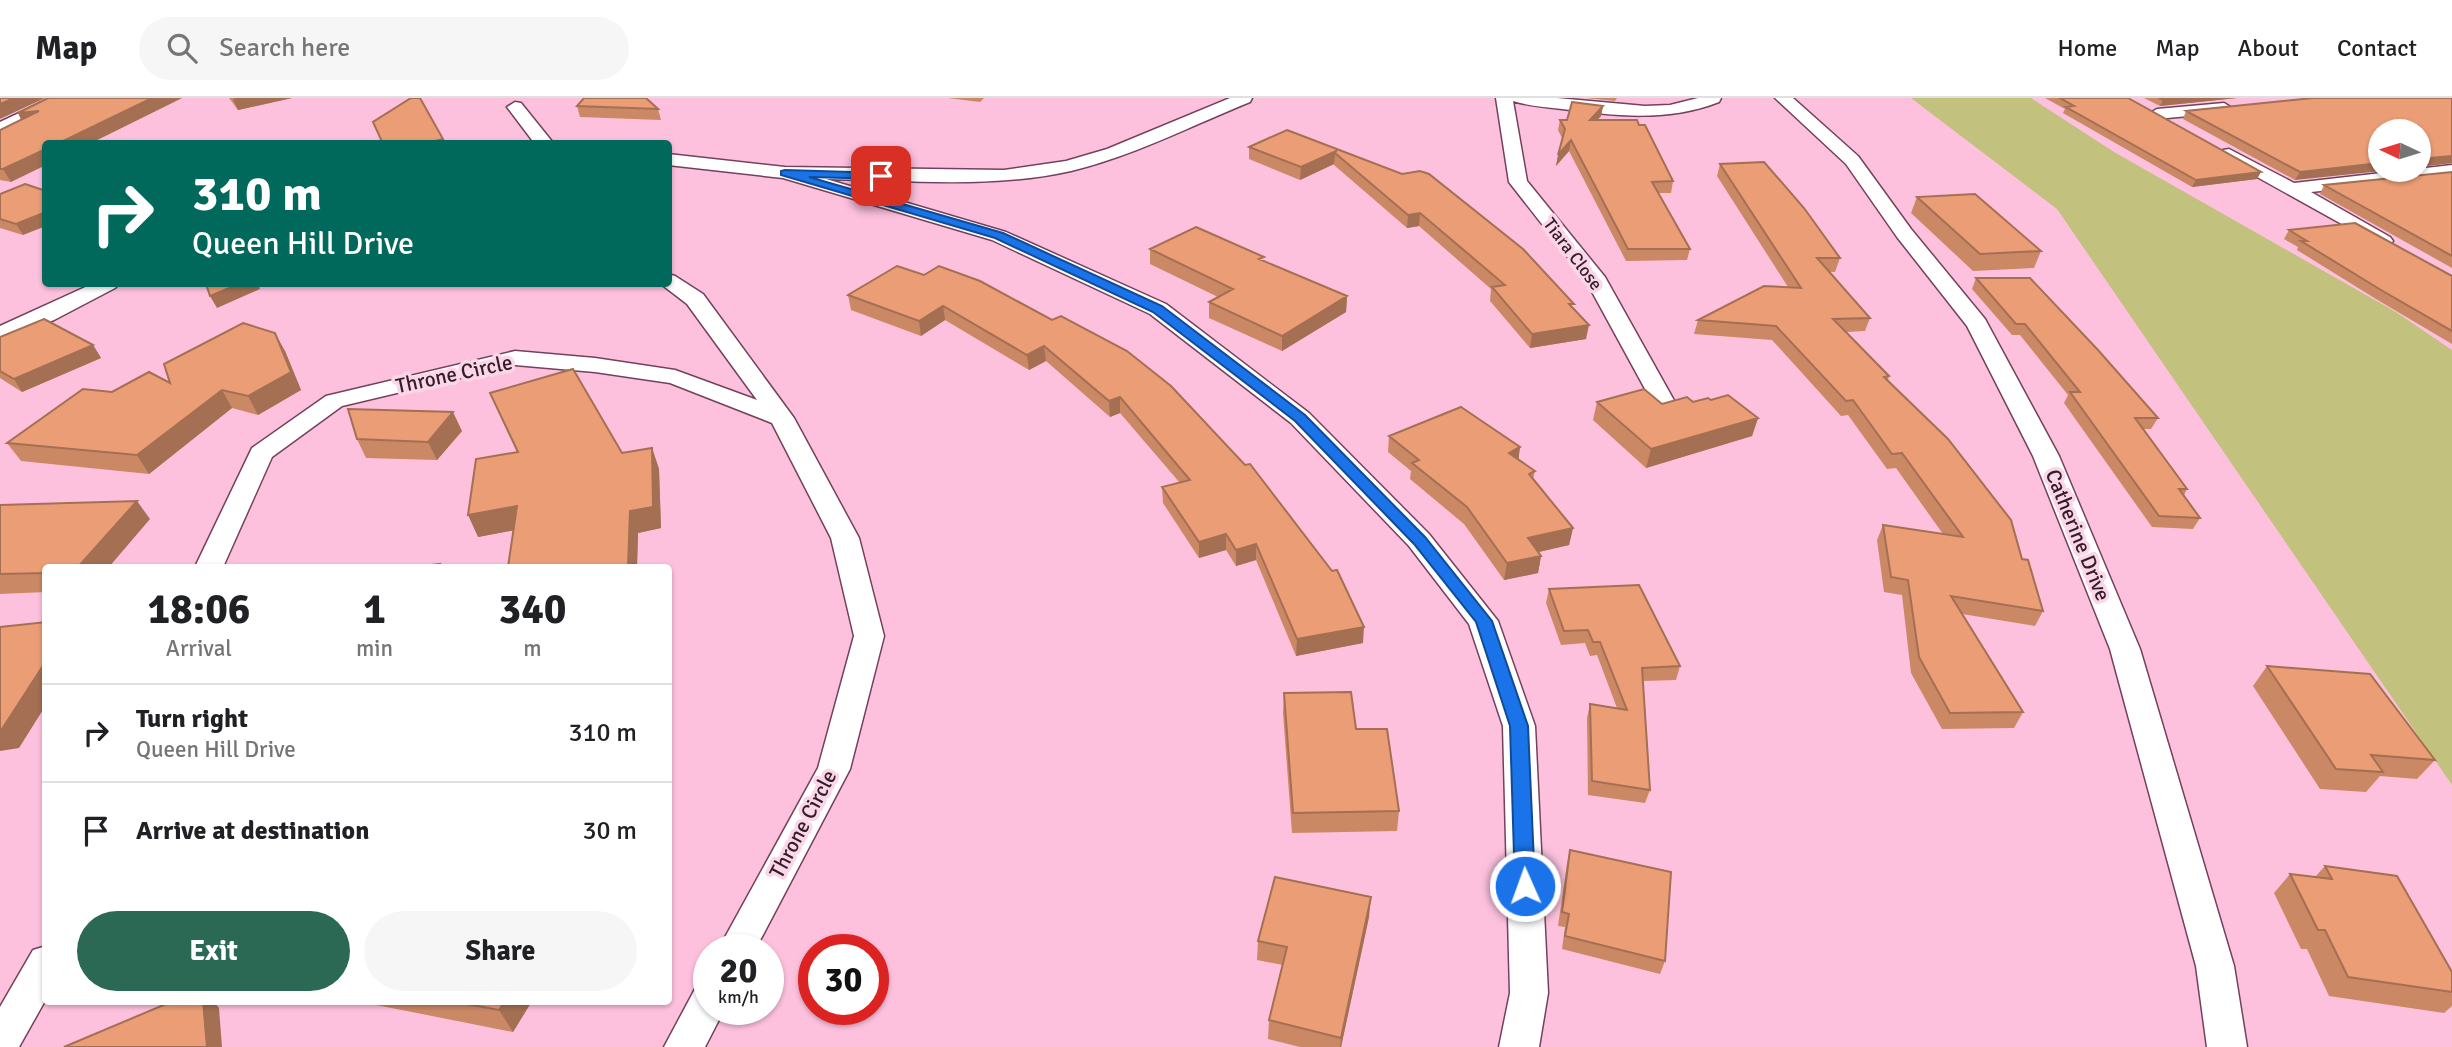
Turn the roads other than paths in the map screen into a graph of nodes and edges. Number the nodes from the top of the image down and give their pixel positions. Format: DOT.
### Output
graph roads {
  1 [pos="64,98"];
  2 [pos="1504,98"];
  3 [pos="1519,98"];
  4 [pos="1713,98"];
  5 [pos="1783,98"];
  6 [pos="1237,99"];
  7 [pos="2137,103"];
  8 [pos="2247,106"];
  9 [pos="515,107"];
  10 [pos="2157,114"];
  11 [pos="2182,128"];
  12 [pos="0,129"];
  13 [pos="542,140"];
  14 [pos="2218,148"];
  15 [pos="672,159"];
  16 [pos="2452,170"];
  17 [pos="785,173"];
  18 [pos="2290,189"];
  19 [pos="2394,247"];
  20 [pos="672,283"];
  21 [pos="102,287"];
  22 [pos="0,334"];
  23 [pos="1664,404"];
  24 [pos="782,418"];
  25 [pos="210,564"];
  26 [pos="745,934"];
  27 [pos="42,969"];
  28 [pos="696,1025"];
  29 [pos="0,1045"];
  30 [pos="684,1047"];
  31 [pos="1519,1047"];
  32 [pos="2227,1047"];
  1 -- 12 [label="street"];
  2 -- 23 [label="street, Tiara Close"];
  3 -- 4 [label="street"];
  5 -- 32 [label="street, Catherine Drive"];
  6 -- 17 [label="street"];
  7 -- 10 [label="street"];
  8 -- 10 [label="street"];
  9 -- 13 [label="street"];
  10 -- 11 [label="street"];
  14 -- 18 [label="street"];
  15 -- 17 [label="street"];
  16 -- 18 [label="street"];
  17 -- 31 [label="street"];
  18 -- 19 [label="street"];
  20 -- 24 [label="street, Throne Circle"];
  21 -- 22 [label="street"];
  24 -- 25 [label="street, Throne Circle"];
  24 -- 26 [label="street, Throne Circle"];
  27 -- 29 [label="street"];
  28 -- 30 [label="street"];
}
